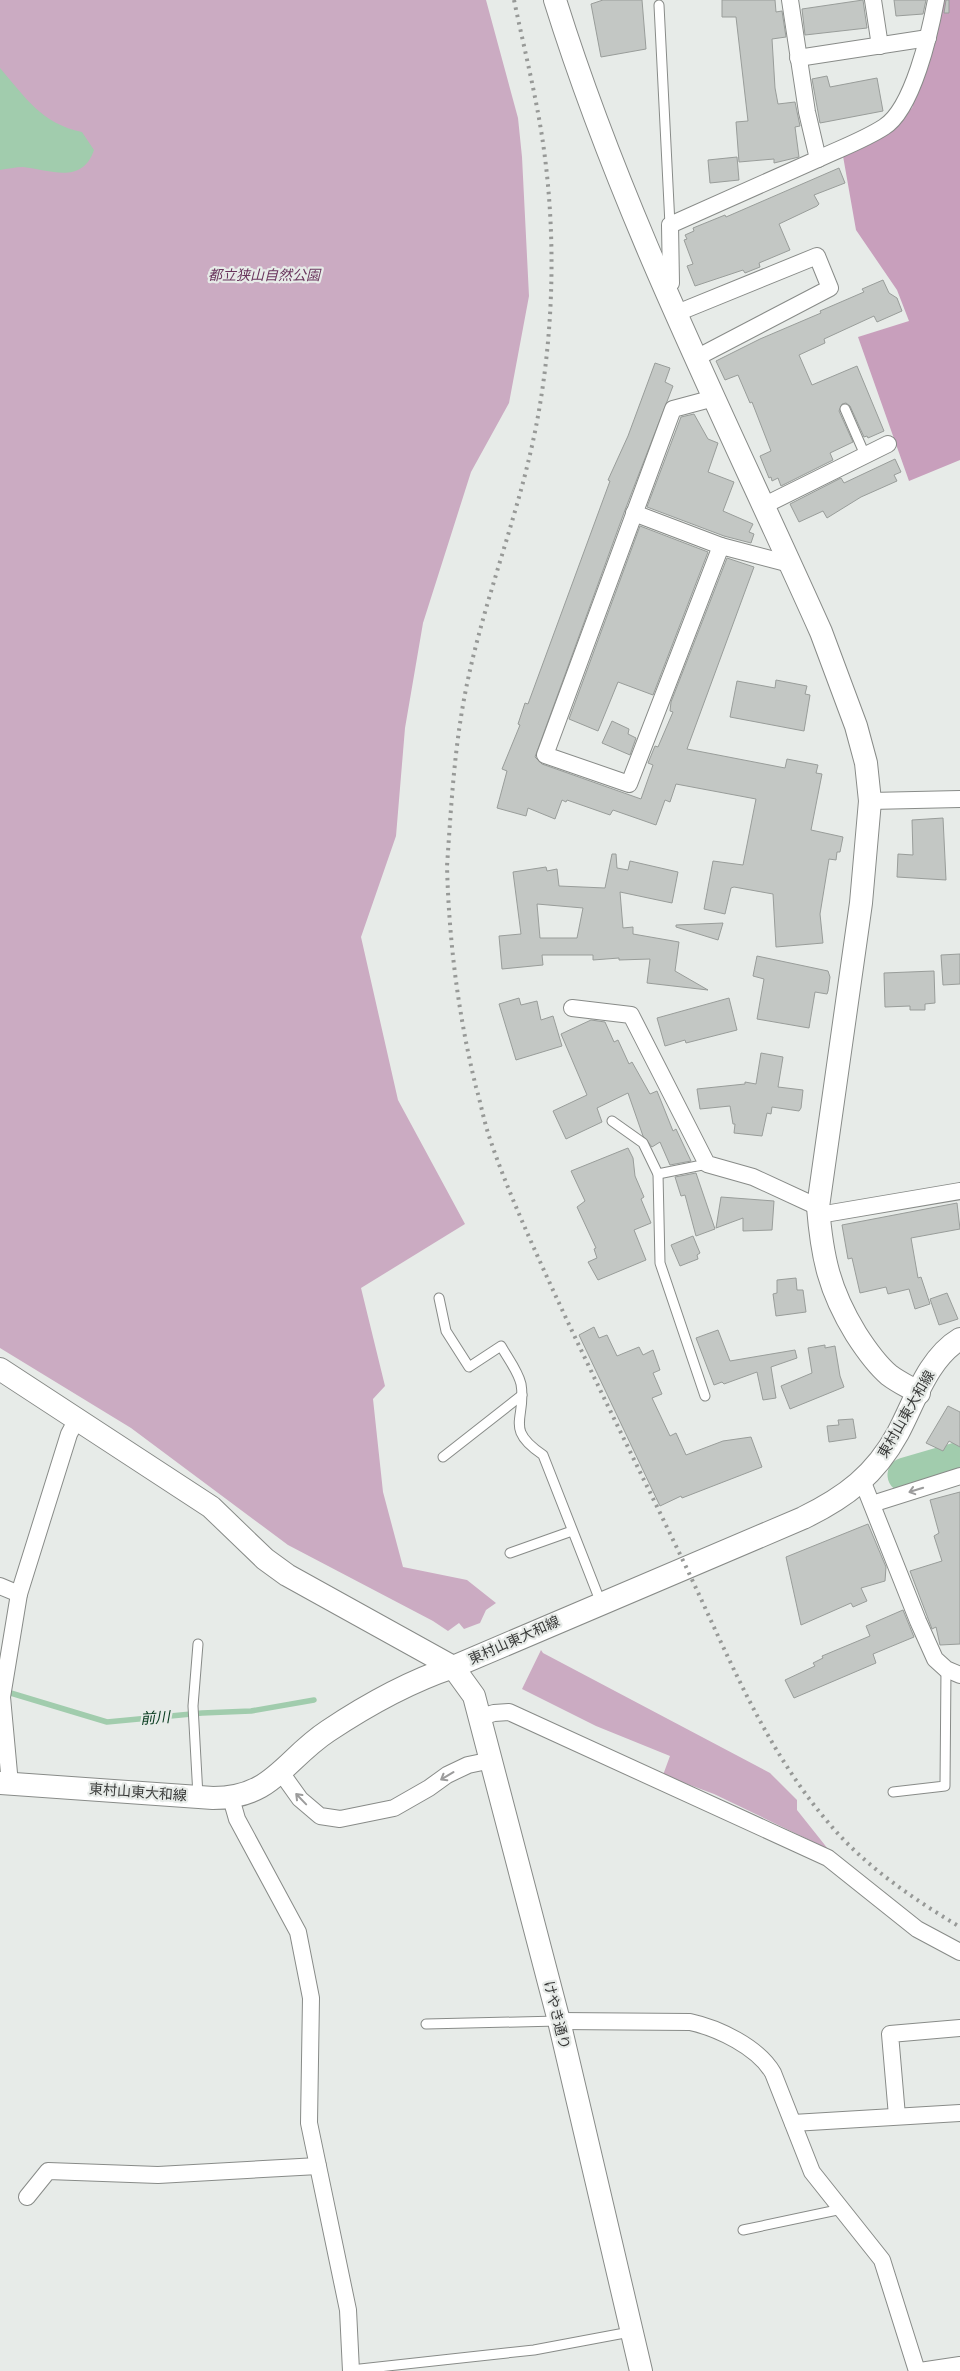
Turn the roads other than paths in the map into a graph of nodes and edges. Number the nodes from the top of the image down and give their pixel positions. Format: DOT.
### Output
graph roads {
  1 [pos="555,0"];
  2 [pos="790,0"];
  3 [pos="873,0"];
  4 [pos="936,0"];
  5 [pos="659,5"];
  6 [pos="928,38"];
  7 [pos="880,46"];
  8 [pos="798,58"];
  9 [pos="818,159"];
  10 [pos="670,226"];
  11 [pos="665,287"];
  12 [pos="677,313"];
  13 [pos="696,358"];
  14 [pos="714,398"];
  15 [pos="845,409"];
  16 [pos="888,444"];
  17 [pos="865,455"];
  18 [pos="763,506"];
  19 [pos="634,513"];
  20 [pos="721,546"];
  21 [pos="790,564"];
  22 [pos="960,799"];
  23 [pos="870,802"];
  24 [pos="572,1008"];
  25 [pos="612,1121"];
  26 [pos="707,1164"];
  27 [pos="658,1174"];
  28 [pos="960,1191"];
  29 [pos="818,1211"];
  30 [pos="439,1298"];
  31 [pos="960,1338"];
  32 [pos="0,1369"];
  33 [pos="919,1393"];
  34 [pos="522,1395"];
  35 [pos="705,1396"];
  36 [pos="77,1419"];
  37 [pos="443,1457"];
  38 [pos="960,1476"];
  39 [pos="862,1480"];
  40 [pos="872,1504"];
  41 [pos="572,1531"];
  42 [pos="510,1553"];
  43 [pos="0,1586"];
  44 [pos="19,1594"];
  45 [pos="601,1603"];
  46 [pos="198,1644"];
  47 [pos="453,1667"];
  48 [pos="953,1672"];
  49 [pos="481,1717"];
  50 [pos="492,1760"];
  51 [pos="280,1771"];
  52 [pos="5,1784"];
  53 [pos="893,1792"];
  54 [pos="198,1796"];
  55 [pos="231,1798"];
  56 [pos="960,1952"];
  57 [pos="559,2021"];
  58 [pos="426,2024"];
  59 [pos="960,2028"];
  60 [pos="960,2112"];
  61 [pos="897,2116"];
  62 [pos="792,2122"];
  63 [pos="318,2166"];
  64 [pos="27,2197"];
  65 [pos="842,2209"];
  66 [pos="743,2230"];
  67 [pos="634,2331"];
  68 [pos="960,2365"];
  69 [pos="351,2370"];
  70 [pos="641,2371"];
  71 [pos="919,2371"];
  1 -- 11 [label="street"];
  2 -- 8 [label="street"];
  3 -- 7 [label="street"];
  4 -- 6 [label="street"];
  5 -- 10 [label="lane"];
  6 -- 7 [label="street"];
  6 -- 9 [label="street"];
  7 -- 8 [label="street"];
  8 -- 9 [label="street"];
  9 -- 10 [label="street"];
  10 -- 11 [label="street"];
  11 -- 12 [label="street"];
  12 -- 13 [label="street"];
  12 -- 13 [label="street"];
  13 -- 14 [label="street"];
  14 -- 18 [label="street"];
  14 -- 19 [label="street"];
  15 -- 17 [label="lane"];
  16 -- 17 [label="street"];
  17 -- 18 [label="street"];
  18 -- 21 [label="street"];
  19 -- 20 [label="street"];
  19 -- 20 [label="street"];
  20 -- 21 [label="street"];
  21 -- 23 [label="street"];
  22 -- 23 [label="street"];
  23 -- 29 [label="street"];
  24 -- 26 [label="street"];
  25 -- 27 [label="lane"];
  26 -- 27 [label="lane"];
  26 -- 29 [label="street"];
  27 -- 35 [label="lane"];
  28 -- 29 [label="street"];
  29 -- 33 [label="street"];
  30 -- 34 [label="lane"];
  31 -- 33 [label="street, 東村山東大和線"];
  32 -- 36 [label="street"];
  33 -- 39 [label="street, 東村山東大和線"];
  34 -- 37 [label="lane"];
  34 -- 41 [label="lane"];
  36 -- 44 [label="street"];
  36 -- 47 [label="street"];
  38 -- 40 [label="street, one-way"];
  39 -- 40 [label="street"];
  39 -- 45 [label="street, 東村山東大和線"];
  40 -- 48 [label="street"];
  41 -- 42 [label="lane"];
  41 -- 45 [label="lane"];
  43 -- 44 [label="street"];
  44 -- 52 [label="street"];
  45 -- 47 [label="street, 東村山東大和線"];
  46 -- 54 [label="lane"];
  47 -- 49 [label="street, けやき通り"];
  47 -- 51 [label="street, 東村山東大和線"];
  48 -- 53 [label="lane"];
  49 -- 50 [label="street, けやき通り"];
  49 -- 56 [label="street"];
  50 -- 51 [label="street, one-way"];
  50 -- 57 [label="street, けやき通り"];
  51 -- 55 [label="street, 東村山東大和線"];
  52 -- 54 [label="street, 東村山東大和線"];
  54 -- 55 [label="street, 東村山東大和線"];
  55 -- 63 [label="street"];
  57 -- 58 [label="lane"];
  57 -- 62 [label="street"];
  57 -- 67 [label="street, けやき通り"];
  59 -- 61 [label="street"];
  60 -- 61 [label="street"];
  61 -- 62 [label="street"];
  62 -- 65 [label="street"];
  63 -- 64 [label="street"];
  63 -- 69 [label="street"];
  65 -- 66 [label="lane"];
  65 -- 71 [label="street"];
  67 -- 69 [label="lane"];
  67 -- 70 [label="street, けやき通り"];
  68 -- 71 [label="street"];
}
